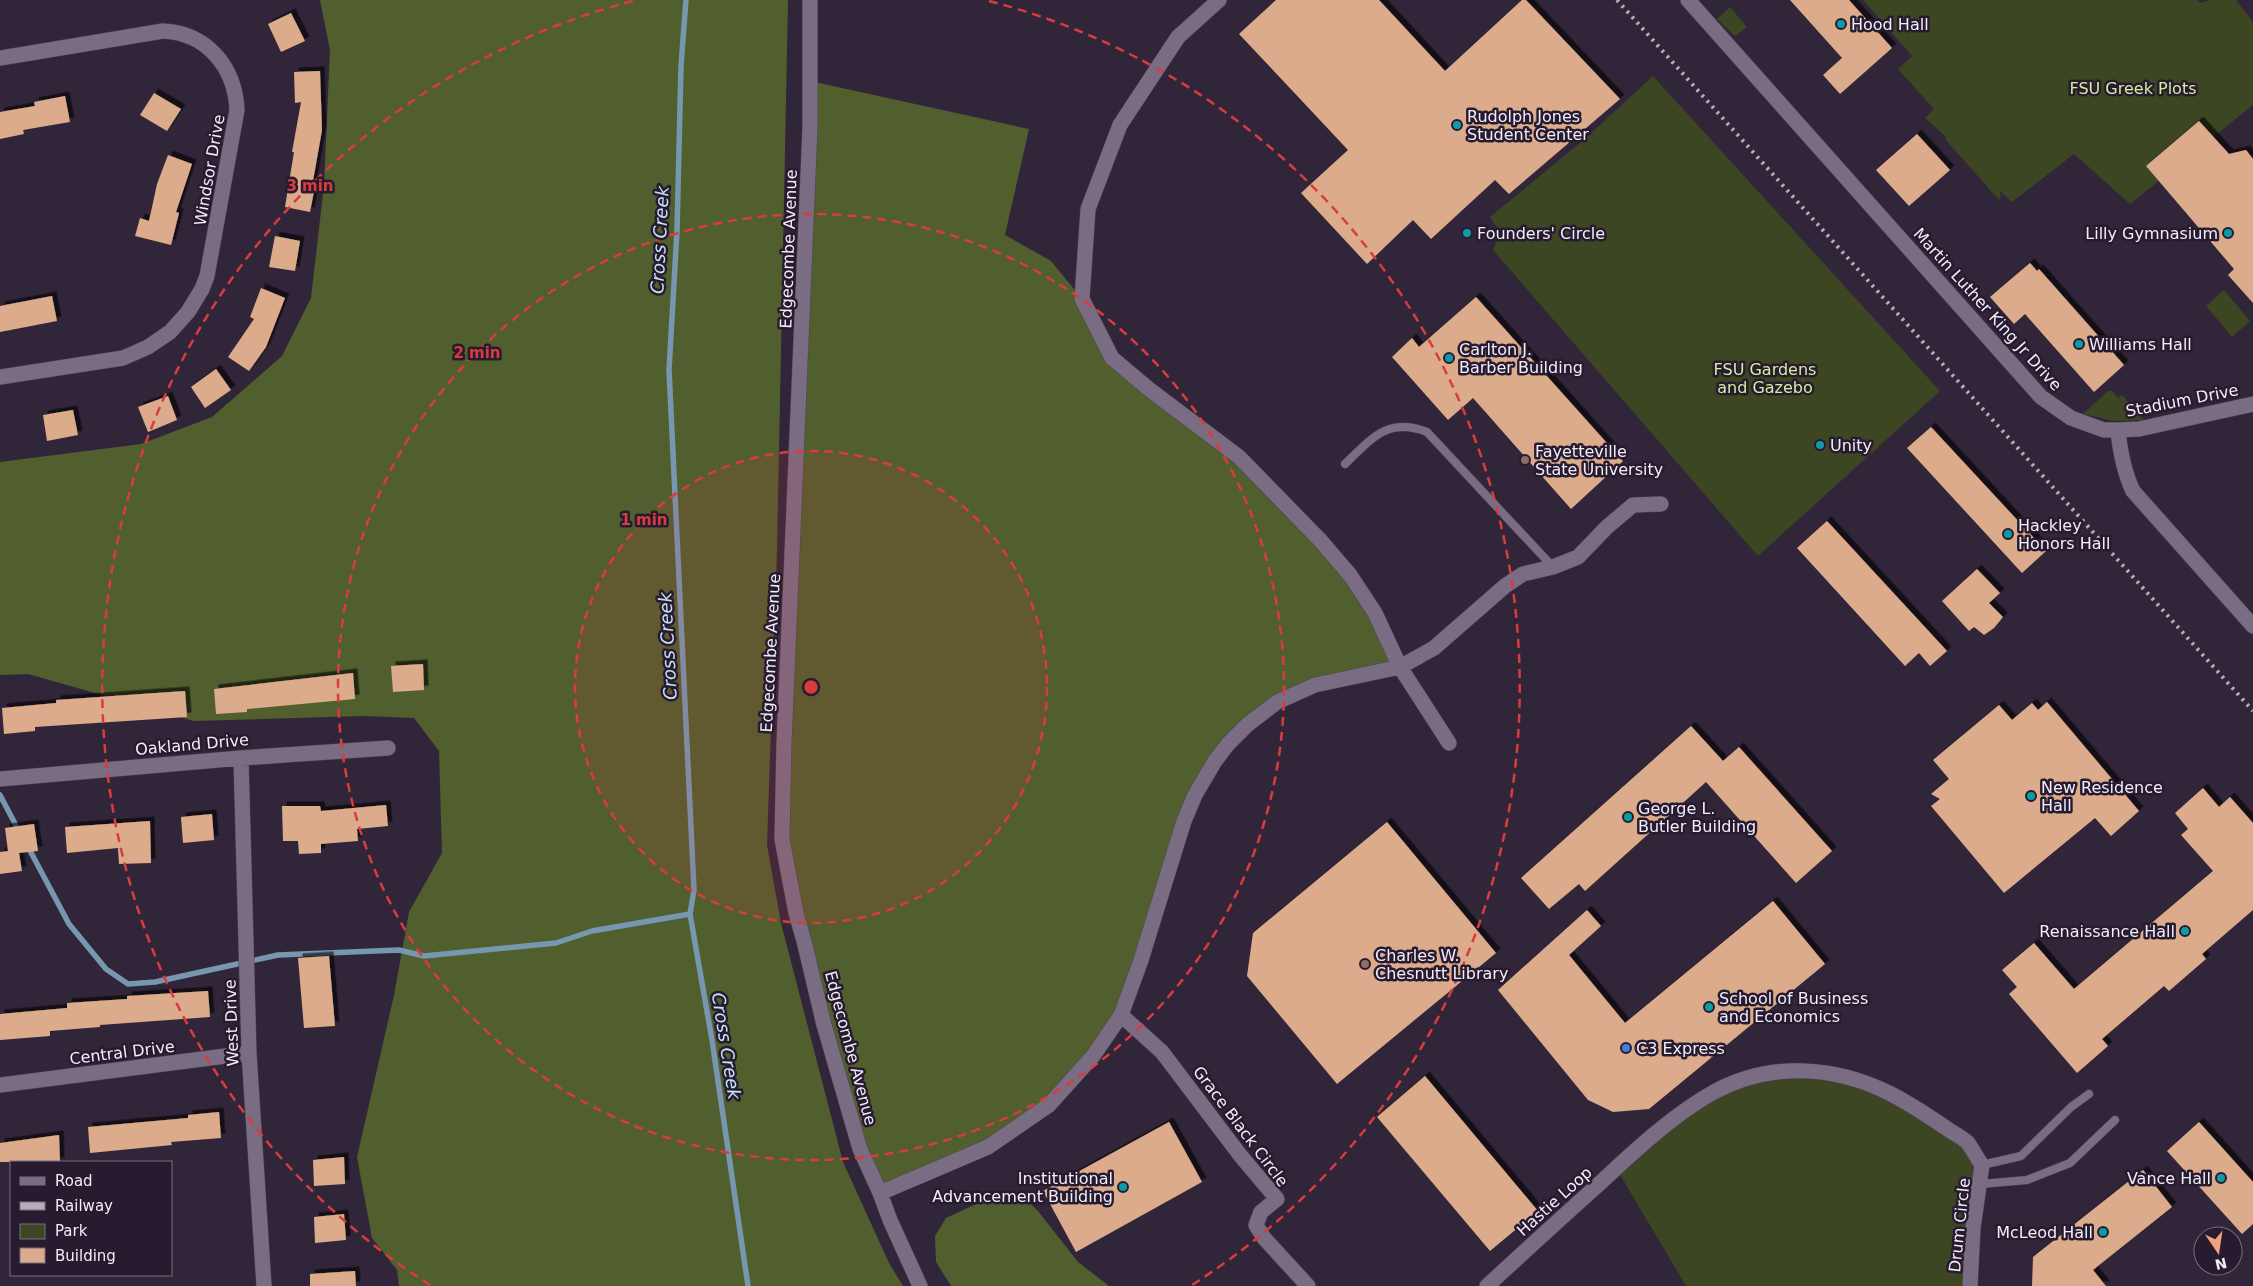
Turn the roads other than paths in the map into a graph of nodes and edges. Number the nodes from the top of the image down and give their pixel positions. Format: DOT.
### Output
graph roads {
  1 [pos="810,0"];
  2 [pos="1219,0"];
  3 [pos="1688,0"];
  4 [pos="0,58"];
  5 [pos="0,377"];
  6 [pos="2253,404"];
  7 [pos="2118,430"];
  8 [pos="1345,464"];
  9 [pos="1661,504"];
  10 [pos="1553,567"];
  11 [pos="2253,626"];
  12 [pos="1400,667"];
  13 [pos="1449,743"];
  14 [pos="388,748"];
  15 [pos="241,758"];
  16 [pos="0,779"];
  17 [pos="1121,1015"];
  18 [pos="249,1054"];
  19 [pos="0,1084"];
  20 [pos="2088,1094"];
  21 [pos="2115,1120"];
  22 [pos="1645,1143"];
  23 [pos="1982,1166"];
  24 [pos="1981,1184"];
  25 [pos="880,1193"];
  26 [pos="264,1286"];
  27 [pos="920,1286"];
  28 [pos="1308,1286"];
  29 [pos="1487,1286"];
  30 [pos="1970,1286"];
  1 -- 25 [label="street, Edgecombe Avenue"];
  2 -- 12 [label="street"];
  3 -- 7 [label="street, Martin Luther King Jr Drive"];
  4 -- 5 [label="street, Windsor Drive"];
  6 -- 7 [label="street, Stadium Drive"];
  7 -- 11 [label="street"];
  8 -- 10 [label="lane"];
  9 -- 10 [label="street"];
  10 -- 12 [label="street"];
  12 -- 13 [label="street"];
  12 -- 17 [label="street"];
  14 -- 15 [label="street, Oakland Drive"];
  15 -- 16 [label="street, Oakland Drive"];
  15 -- 18 [label="street, West Drive"];
  17 -- 25 [label="street"];
  17 -- 28 [label="street, Grace Black Circle"];
  18 -- 19 [label="street, Central Drive"];
  18 -- 26 [label="street, West Drive"];
  20 -- 23 [label="lane"];
  21 -- 24 [label="lane"];
  22 -- 23 [label="street, Drum Circle"];
  22 -- 29 [label="street, Hastie Loop"];
  23 -- 24 [label="street, Drum Circle"];
  24 -- 30 [label="street, Drum Circle"];
  25 -- 27 [label="street, Edgecombe Avenue"];
}
